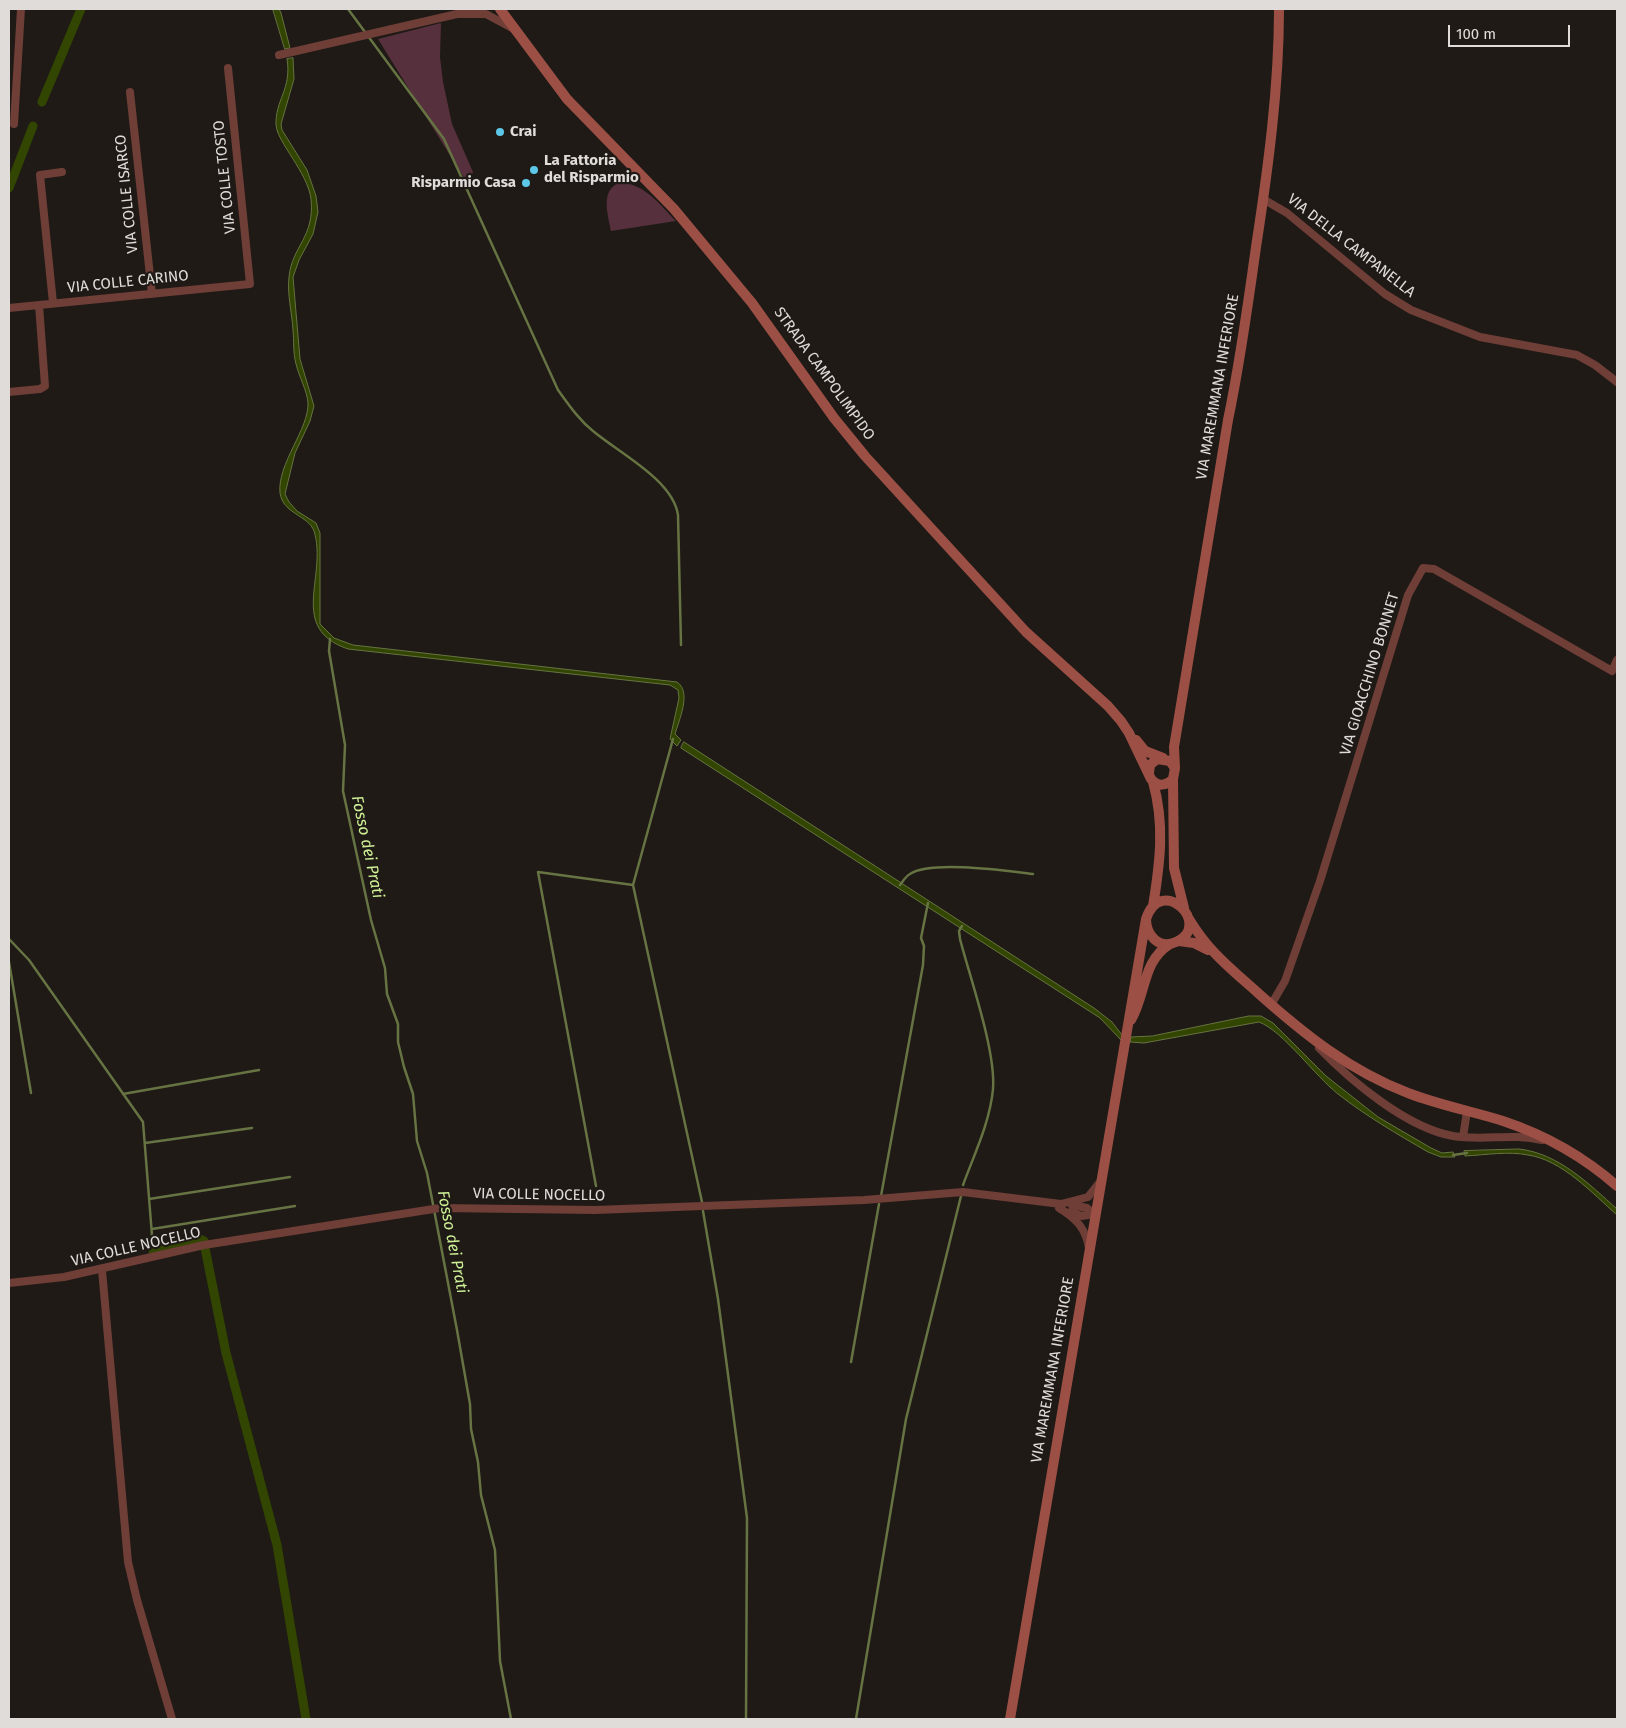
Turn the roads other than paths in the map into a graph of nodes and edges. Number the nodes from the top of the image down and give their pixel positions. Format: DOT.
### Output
graph roads {
  1 [pos="20,9"];
  2 [pos="478,9"];
  3 [pos="500,9"];
  4 [pos="1278,9"];
  5 [pos="461,11"];
  6 [pos="516,31"];
  7 [pos="279,55"];
  8 [pos="228,68"];
  9 [pos="130,92"];
  10 [pos="14,124"];
  11 [pos="62,172"];
  12 [pos="1263,199"];
  13 [pos="250,284"];
  14 [pos="152,294"];
  15 [pos="53,303"];
  16 [pos="39,305"];
  17 [pos="9,308"];
  18 [pos="1617,382"];
  19 [pos="9,392"];
  20 [pos="1617,660"];
  21 [pos="1130,732"];
  22 [pos="1174,747"];
  23 [pos="1162,758"];
  24 [pos="1174,774"];
  25 [pos="1151,778"];
  26 [pos="1153,906"];
  27 [pos="1184,908"];
  28 [pos="1146,919"];
  29 [pos="1189,919"];
  30 [pos="1174,943"];
  31 [pos="1210,950"];
  32 [pos="1271,1005"];
  33 [pos="1128,1026"];
  34 [pos="1313,1041"];
  35 [pos="1467,1111"];
  36 [pos="1463,1137"];
  37 [pos="1556,1143"];
  38 [pos="1101,1181"];
  39 [pos="1617,1186"];
  40 [pos="1060,1206"];
  41 [pos="1094,1214"];
  42 [pos="1089,1250"];
  43 [pos="102,1270"];
  44 [pos="9,1283"];
  45 [pos="172,1719"];
  46 [pos="1010,1719"];
  1 -- 10 [label="street"];
  2 -- 5 [label="street"];
  3 -- 6 [label="main road, STRADA CAMPOLIMPIDO"];
  4 -- 12 [label="main road, VIA MAREMMANA INFERIORE"];
  5 -- 6 [label="street"];
  5 -- 7 [label="street"];
  6 -- 21 [label="main road, STRADA CAMPOLIMPIDO"];
  8 -- 13 [label="street, VIA COLLE TOSTO"];
  9 -- 14 [label="street, VIA COLLE ISARCO"];
  11 -- 15 [label="street"];
  12 -- 18 [label="street, VIA DELLA CAMPANELLA"];
  12 -- 22 [label="main road, VIA MAREMMANA INFERIORE"];
  13 -- 14 [label="street, VIA COLLE CARINO"];
  14 -- 15 [label="street, VIA COLLE CARINO"];
  15 -- 16 [label="street, VIA COLLE CARINO"];
  16 -- 17 [label="street, VIA COLLE CARINO"];
  16 -- 19 [label="street"];
  20 -- 32 [label="street, VIA GIOACCHINO BONNET"];
  21 -- 23 [label="main road"];
  21 -- 25 [label="main road, STRADA CAMPOLIMPIDO"];
  22 -- 23 [label="main road"];
  22 -- 24 [label="main road, VIA MAREMMANA INFERIORE"];
  23 -- 24 [label="main road"];
  23 -- 25 [label="main road"];
  24 -- 25 [label="main road"];
  24 -- 27 [label="main road, VIA MAREMMANA INFERIORE"];
  25 -- 26 [label="main road, STRADA CAMPOLIMPIDO"];
  26 -- 27 [label="main road"];
  26 -- 28 [label="main road"];
  27 -- 29 [label="main road"];
  28 -- 30 [label="main road"];
  28 -- 33 [label="main road, VIA MAREMMANA INFERIORE"];
  29 -- 30 [label="main road"];
  29 -- 31 [label="main road"];
  30 -- 31 [label="main road"];
  30 -- 33 [label="main road, VIA MAREMMANA INFERIORE"];
  31 -- 32 [label="main road"];
  32 -- 34 [label="main road"];
  33 -- 38 [label="main road, VIA MAREMMANA INFERIORE"];
  34 -- 35 [label="main road"];
  34 -- 36 [label="street"];
  35 -- 36 [label="street"];
  35 -- 37 [label="main road"];
  36 -- 37 [label="street"];
  37 -- 39 [label="main road"];
  38 -- 40 [label="street"];
  38 -- 41 [label="main road, VIA MAREMMANA INFERIORE"];
  40 -- 41 [label="street"];
  40 -- 42 [label="street"];
  40 -- 43 [label="street, VIA COLLE NOCELLO"];
  41 -- 42 [label="main road, VIA MAREMMANA INFERIORE"];
  42 -- 46 [label="main road, VIA MAREMMANA INFERIORE"];
  43 -- 44 [label="street, VIA COLLE NOCELLO"];
  43 -- 45 [label="street"];
}
